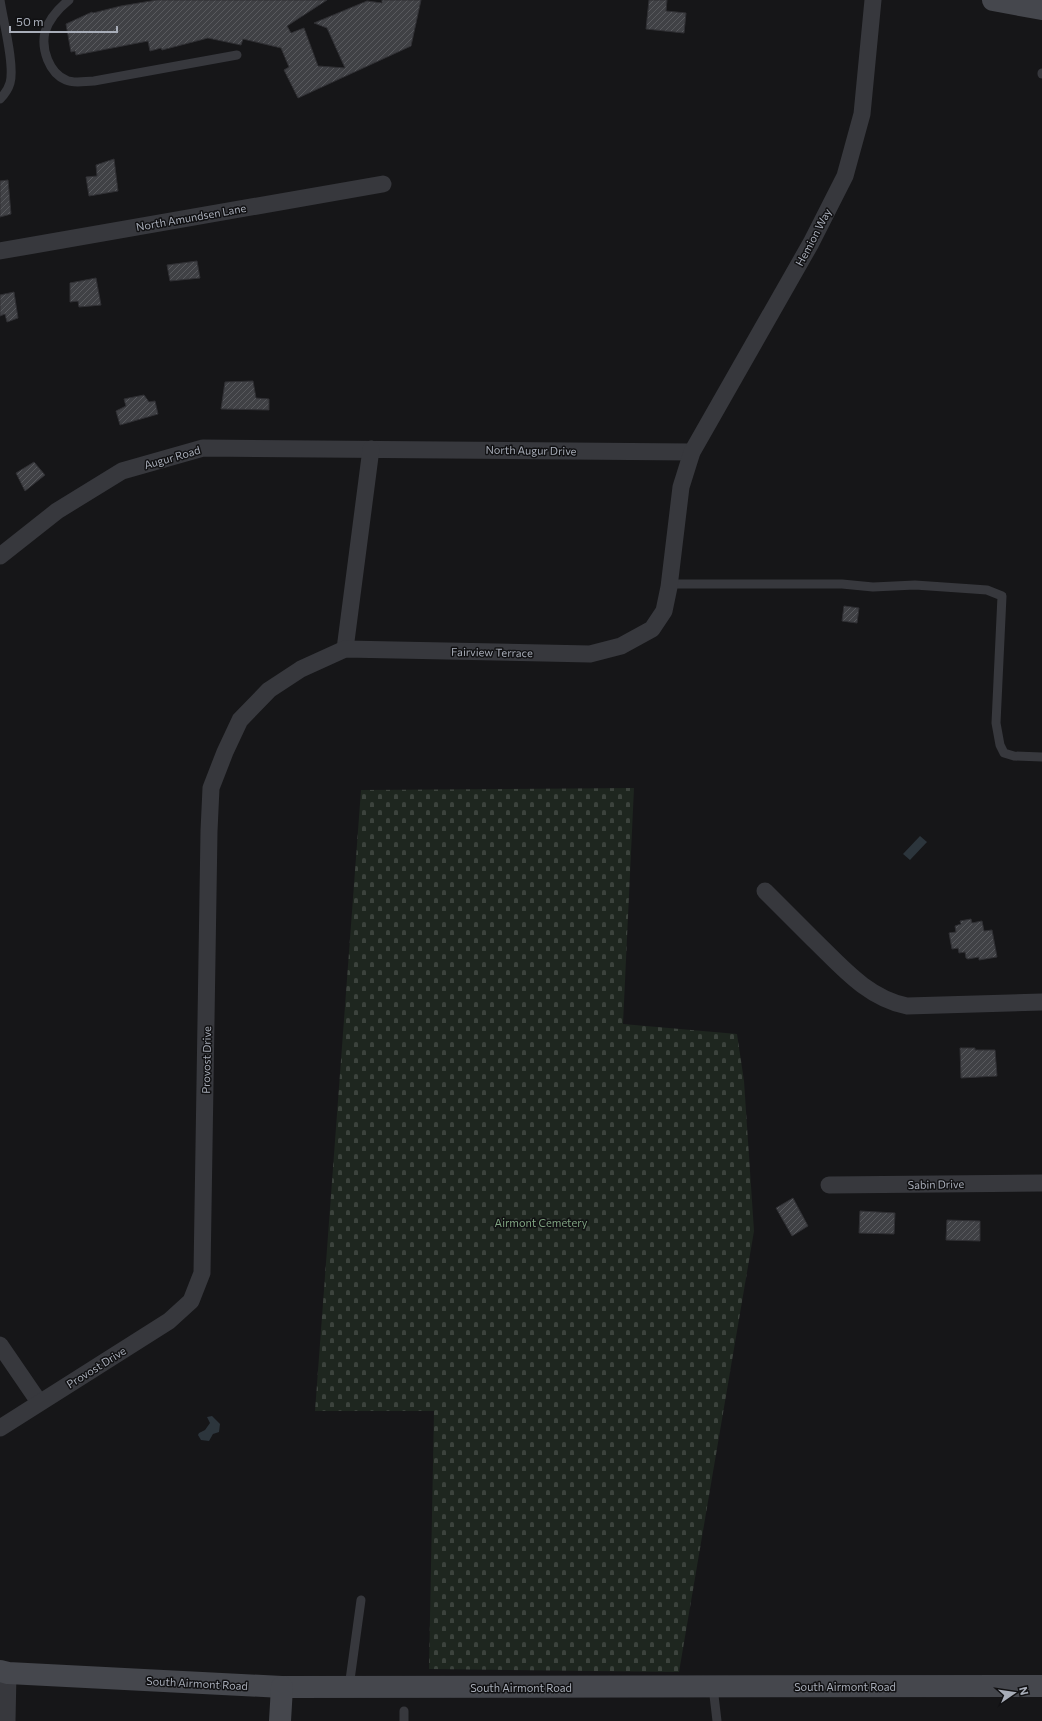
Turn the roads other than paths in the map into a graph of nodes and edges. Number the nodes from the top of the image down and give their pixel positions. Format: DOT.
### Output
graph roads {
  1 [pos="0,0"];
  2 [pos="69,0"];
  3 [pos="873,0"];
  4 [pos="993,0"];
  5 [pos="1042,9"];
  6 [pos="237,55"];
  7 [pos="0,99"];
  8 [pos="383,184"];
  9 [pos="0,251"];
  10 [pos="370,449"];
  11 [pos="692,452"];
  12 [pos="0,556"];
  13 [pos="669,584"];
  14 [pos="345,649"];
  15 [pos="1042,757"];
  16 [pos="765,891"];
  17 [pos="1042,1002"];
  18 [pos="1042,1183"];
  19 [pos="829,1185"];
  20 [pos="0,1345"];
  21 [pos="39,1402"];
  22 [pos="0,1428"];
  23 [pos="361,1600"];
  24 [pos="4,1672"];
  25 [pos="1042,1686"];
  26 [pos="282,1687"];
  27 [pos="349,1687"];
  28 [pos="713,1687"];
  29 [pos="404,1711"];
  30 [pos="7,1721"];
  31 [pos="280,1721"];
  32 [pos="404,1721"];
  33 [pos="717,1721"];
  1 -- 7 [label="lane"];
  2 -- 6 [label="lane"];
  3 -- 11 [label="street, Hemion Way"];
  4 -- 5 [label="street"];
  8 -- 9 [label="street, North Amundsen Lane"];
  10 -- 11 [label="street, North Augur Drive"];
  10 -- 12 [label="street, Augur Road"];
  10 -- 14 [label="street"];
  11 -- 13 [label="street, Fairview Terrace"];
  13 -- 14 [label="street, Fairview Terrace"];
  13 -- 15 [label="lane"];
  14 -- 21 [label="street, Provost Drive"];
  16 -- 17 [label="street"];
  18 -- 19 [label="street, Sabin Drive"];
  20 -- 21 [label="street"];
  21 -- 22 [label="street, Provost Drive"];
  23 -- 27 [label="lane"];
  24 -- 26 [label="street, South Airmont Road"];
  24 -- 30 [label="street"];
  25 -- 28 [label="street, South Airmont Road"];
  26 -- 27 [label="street, South Airmont Road"];
  26 -- 31 [label="street"];
  27 -- 28 [label="street, South Airmont Road"];
  28 -- 33 [label="lane"];
  29 -- 32 [label="lane"];
}
